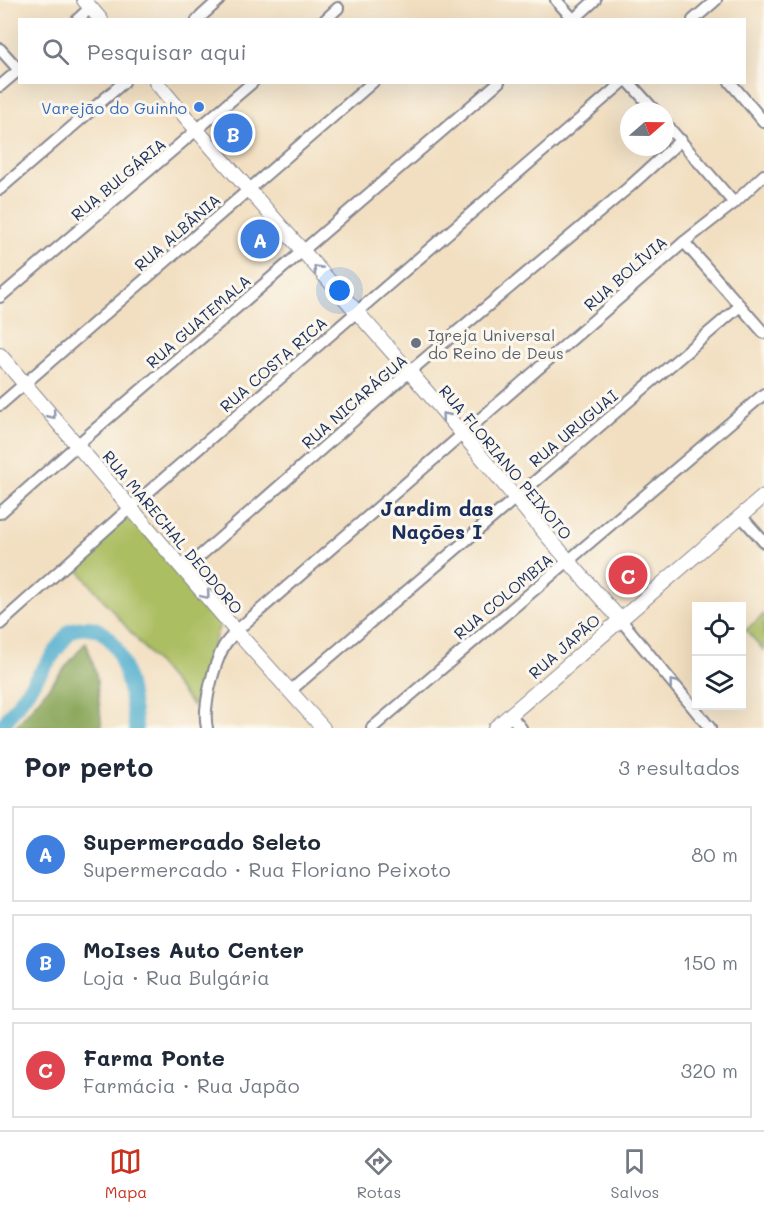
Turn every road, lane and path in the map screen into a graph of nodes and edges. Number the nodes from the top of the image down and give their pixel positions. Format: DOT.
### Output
graph roads {
  1 [pos="219,0"];
  2 [pos="556,0"];
  3 [pos="595,0"];
  4 [pos="716,0"];
  5 [pos="91,2"];
  6 [pos="338,8"];
  7 [pos="78,18"];
  8 [pos="100,18"];
  9 [pos="199,18"];
  10 [pos="327,18"];
  11 [pos="573,18"];
  12 [pos="575,18"];
  13 [pos="695,18"];
  14 [pos="0,49"];
  15 [pos="18,69"];
  16 [pos="18,71"];
  17 [pos="122,84"];
  18 [pos="158,84"];
  19 [pos="251,84"];
  20 [pos="371,84"];
  21 [pos="497,84"];
  22 [pos="621,84"];
  23 [pos="631,84"];
  24 [pos="732,84"];
  25 [pos="0,86"];
  26 [pos="647,102"];
  27 [pos="764,122"];
  28 [pos="197,132"];
  29 [pos="674,133"];
  30 [pos="681,140"];
  31 [pos="764,175"];
  32 [pos="0,189"];
  33 [pos="248,190"];
  34 [pos="734,202"];
  35 [pos="684,242"];
  36 [pos="302,252"];
  37 [pos="0,297"];
  38 [pos="740,306"];
  39 [pos="356,312"];
  40 [pos="764,333"];
  41 [pos="0,355"];
  42 [pos="409,372"];
  43 [pos="25,383"];
  44 [pos="764,394"];
  45 [pos="0,405"];
  46 [pos="461,435"];
  47 [pos="77,445"];
  48 [pos="764,496"];
  49 [pos="515,497"];
  50 [pos="131,507"];
  51 [pos="0,513"];
  52 [pos="741,516"];
  53 [pos="764,542"];
  54 [pos="567,562"];
  55 [pos="184,570"];
  56 [pos="620,619"];
  57 [pos="0,624"];
  58 [pos="236,631"];
  59 [pos="290,691"];
  60 [pos="510,715"];
  61 [pos="207,728"];
  62 [pos="323,728"];
  63 [pos="372,728"];
  64 [pos="495,728"];
  65 [pos="521,728"];
  66 [pos="710,728"];
  1 -- 9 [label="street"];
  2 -- 11 [label="street"];
  3 -- 12 [label="street"];
  4 -- 13 [label="street"];
  5 -- 7 [label="street"];
  5 -- 8 [label="street"];
  6 -- 10 [label="street"];
  14 -- 15 [label="street"];
  16 -- 25 [label="street"];
  17 -- 32 [label="street"];
  18 -- 28 [label="street, RUA FLORIANO PEIXOTO"];
  19 -- 28 [label="street, RUA BULGÁRIA"];
  20 -- 33 [label="street, RUA ALBÂNIA"];
  21 -- 36 [label="street, RUA GUATEMALA"];
  22 -- 39 [label="street, RUA COSTA RICA"];
  23 -- 26 [label="street"];
  24 -- 27 [label="street"];
  28 -- 33 [label="street, RUA FLORIANO PEIXOTO"];
  28 -- 37 [label="street, RUA BULGÁRIA"];
  29 -- 30 [label="street"];
  30 -- 34 [label="street"];
  30 -- 42 [label="street, RUA NICARÁGUA"];
  31 -- 34 [label="street, RUA BOLÍVIA"];
  33 -- 36 [label="street, RUA FLORIANO PEIXOTO"];
  33 -- 43 [label="street, RUA ALBÂNIA"];
  34 -- 35 [label="street, RUA BOLÍVIA"];
  35 -- 38 [label="street"];
  35 -- 46 [label="street, RUA BOLÍVIA"];
  39 -- 36 [label="street, RUA FLORIANO PEIXOTO, one-way"];
  36 -- 47 [label="street, RUA GUATEMALA"];
  38 -- 40 [label="street"];
  38 -- 49 [label="street, RUA URUGUAI"];
  39 -- 42 [label="street, RUA FLORIANO PEIXOTO"];
  39 -- 50 [label="street, RUA COSTA RICA"];
  41 -- 43 [label="street, RUA MARECHAL DEODORO"];
  46 -- 42 [label="street, RUA FLORIANO PEIXOTO, one-way"];
  42 -- 55 [label="street, RUA NICARÁGUA"];
  43 -- 45 [label="street, RUA ALBÂNIA"];
  43 -- 47 [label="street, RUA MARECHAL DEODORO, one-way"];
  44 -- 54 [label="street, RUA COLOMBIA"];
  46 -- 49 [label="street, RUA FLORIANO PEIXOTO"];
  46 -- 58 [label="street, RUA BOLÍVIA"];
  47 -- 50 [label="street, RUA MARECHAL DEODORO"];
  47 -- 51 [label="street, RUA GUATEMALA"];
  48 -- 52 [label="street, RUA JAPÃO"];
  49 -- 54 [label="street, RUA FLORIANO PEIXOTO"];
  49 -- 59 [label="street, RUA URUGUAI"];
  50 -- 55 [label="street, RUA MARECHAL DEODORO"];
  50 -- 57 [label="street, RUA COSTA RICA"];
  52 -- 53 [label="street"];
  52 -- 56 [label="street, RUA JAPÃO"];
  54 -- 56 [label="street, RUA FLORIANO PEIXOTO"];
  54 -- 63 [label="street, RUA COLOMBIA"];
  55 -- 58 [label="street, RUA MARECHAL DEODORO, one-way"];
  56 -- 60 [label="street, RUA JAPÃO"];
  66 -- 56 [label="street, RUA FLORIANO PEIXOTO, one-way"];
  58 -- 59 [label="street, RUA MARECHAL DEODORO"];
  58 -- 61 [label="street, RUA BOLÍVIA"];
  59 -- 62 [label="street, RUA MARECHAL DEODORO"];
  60 -- 64 [label="street, RUA JAPÃO"];
  60 -- 65 [label="street"];
}
